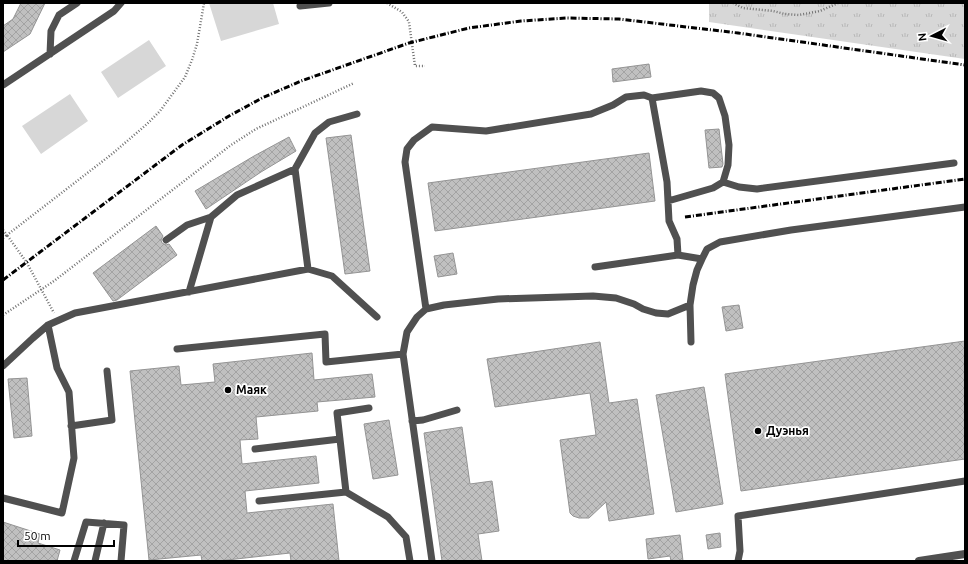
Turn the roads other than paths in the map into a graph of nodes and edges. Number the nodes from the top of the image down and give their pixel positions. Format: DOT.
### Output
graph roads {
  1 [pos="76,3"];
  2 [pos="121,3"];
  3 [pos="329,3"];
  4 [pos="300,6"];
  5 [pos="50,54"];
  6 [pos="3,85"];
  7 [pos="652,98"];
  8 [pos="357,114"];
  9 [pos="954,163"];
  10 [pos="295,169"];
  11 [pos="723,182"];
  12 [pos="668,202"];
  13 [pos="965,207"];
  14 [pos="211,217"];
  15 [pos="166,240"];
  16 [pos="678,255"];
  17 [pos="702,259"];
  18 [pos="595,267"];
  19 [pos="308,270"];
  20 [pos="189,292"];
  21 [pos="690,306"];
  22 [pos="426,309"];
  23 [pos="377,317"];
  24 [pos="48,325"];
  25 [pos="691,342"];
  26 [pos="177,349"];
  27 [pos="403,354"];
  28 [pos="3,366"];
  29 [pos="107,371"];
  30 [pos="369,408"];
  31 [pos="457,410"];
  32 [pos="412,422"];
  33 [pos="71,426"];
  34 [pos="340,438"];
  35 [pos="255,449"];
  36 [pos="965,481"];
  37 [pos="346,492"];
  38 [pos="3,498"];
  39 [pos="259,501"];
  40 [pos="104,523"];
  41 [pos="965,554"];
  42 [pos="74,561"];
  43 [pos="95,561"];
  44 [pos="121,561"];
  45 [pos="410,561"];
  46 [pos="432,561"];
  47 [pos="738,561"];
  48 [pos="919,561"];
  1 -- 5 [label="lane"];
  2 -- 5 [label="lane"];
  3 -- 4 [label="lane"];
  5 -- 6 [label="lane"];
  7 -- 11 [label="lane"];
  7 -- 12 [label="lane"];
  7 -- 22 [label="lane"];
  8 -- 10 [label="lane"];
  9 -- 11 [label="lane"];
  10 -- 14 [label="lane"];
  10 -- 19 [label="lane"];
  11 -- 12 [label="lane"];
  12 -- 16 [label="lane"];
  13 -- 17 [label="lane"];
  14 -- 15 [label="lane"];
  14 -- 20 [label="lane"];
  16 -- 17 [label="lane"];
  16 -- 18 [label="lane"];
  17 -- 21 [label="lane"];
  19 -- 20 [label="lane"];
  19 -- 23 [label="lane"];
  20 -- 24 [label="lane"];
  21 -- 22 [label="lane"];
  21 -- 25 [label="lane"];
  22 -- 27 [label="lane"];
  24 -- 28 [label="lane"];
  24 -- 33 [label="lane"];
  26 -- 27 [label="lane"];
  27 -- 32 [label="lane"];
  29 -- 33 [label="lane"];
  30 -- 34 [label="lane"];
  31 -- 32 [label="lane"];
  32 -- 46 [label="lane"];
  33 -- 38 [label="lane"];
  34 -- 35 [label="lane"];
  34 -- 37 [label="lane"];
  36 -- 47 [label="lane"];
  37 -- 39 [label="lane"];
  37 -- 45 [label="lane"];
  40 -- 42 [label="lane"];
  40 -- 43 [label="lane"];
  40 -- 44 [label="lane"];
  41 -- 48 [label="street"];
}
